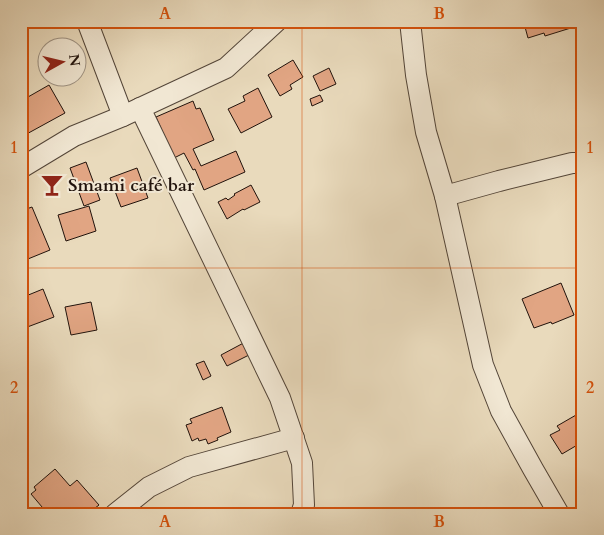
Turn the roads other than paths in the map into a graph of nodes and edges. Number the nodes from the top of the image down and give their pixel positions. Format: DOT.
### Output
graph roads {
  1 [pos="87,21"];
  2 [pos="277,21"];
  3 [pos="410,21"];
  4 [pos="131,112"];
  5 [pos="583,163"];
  6 [pos="21,168"];
  7 [pos="445,196"];
  8 [pos="294,438"];
  9 [pos="115,514"];
  10 [pos="301,514"];
  11 [pos="559,514"];
  1 -- 4 [label="street"];
  2 -- 4 [label="street"];
  3 -- 7 [label="street"];
  4 -- 6 [label="street"];
  4 -- 8 [label="street"];
  5 -- 7 [label="street"];
  7 -- 11 [label="street"];
  8 -- 9 [label="street"];
  8 -- 10 [label="street"];
}
